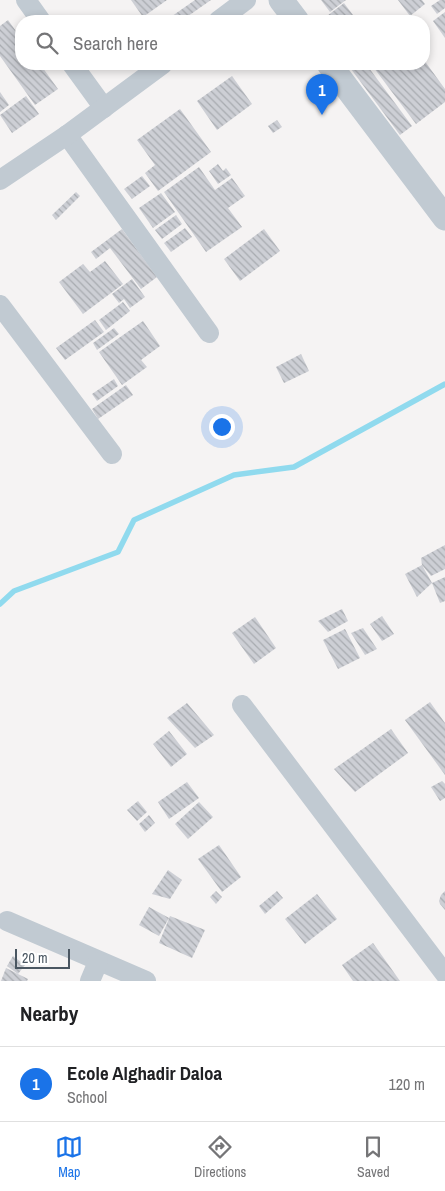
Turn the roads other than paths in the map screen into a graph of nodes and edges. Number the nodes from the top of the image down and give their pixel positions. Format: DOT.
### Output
graph roads {
  1 [pos="26,0"];
  2 [pos="246,0"];
  3 [pos="280,0"];
  4 [pos="37,15"];
  5 [pos="226,15"];
  6 [pos="292,15"];
  7 [pos="76,70"];
  8 [pos="155,70"];
  9 [pos="334,70"];
  10 [pos="104,108"];
  11 [pos="67,135"];
  12 [pos="0,180"];
  13 [pos="445,218"];
  14 [pos="0,305"];
  15 [pos="209,333"];
  16 [pos="112,454"];
  17 [pos="242,704"];
  18 [pos="7,921"];
  19 [pos="98,962"];
  20 [pos="445,974"];
  21 [pos="90,981"];
  22 [pos="146,981"];
  1 -- 4 [label="street"];
  2 -- 5 [label="street"];
  3 -- 6 [label="street"];
  7 -- 10 [label="street"];
  8 -- 10 [label="street"];
  9 -- 13 [label="street"];
  10 -- 11 [label="street"];
  11 -- 12 [label="street"];
  11 -- 15 [label="street"];
  14 -- 16 [label="street"];
  17 -- 20 [label="street"];
  18 -- 19 [label="street"];
  19 -- 21 [label="street"];
  19 -- 22 [label="street"];
}
